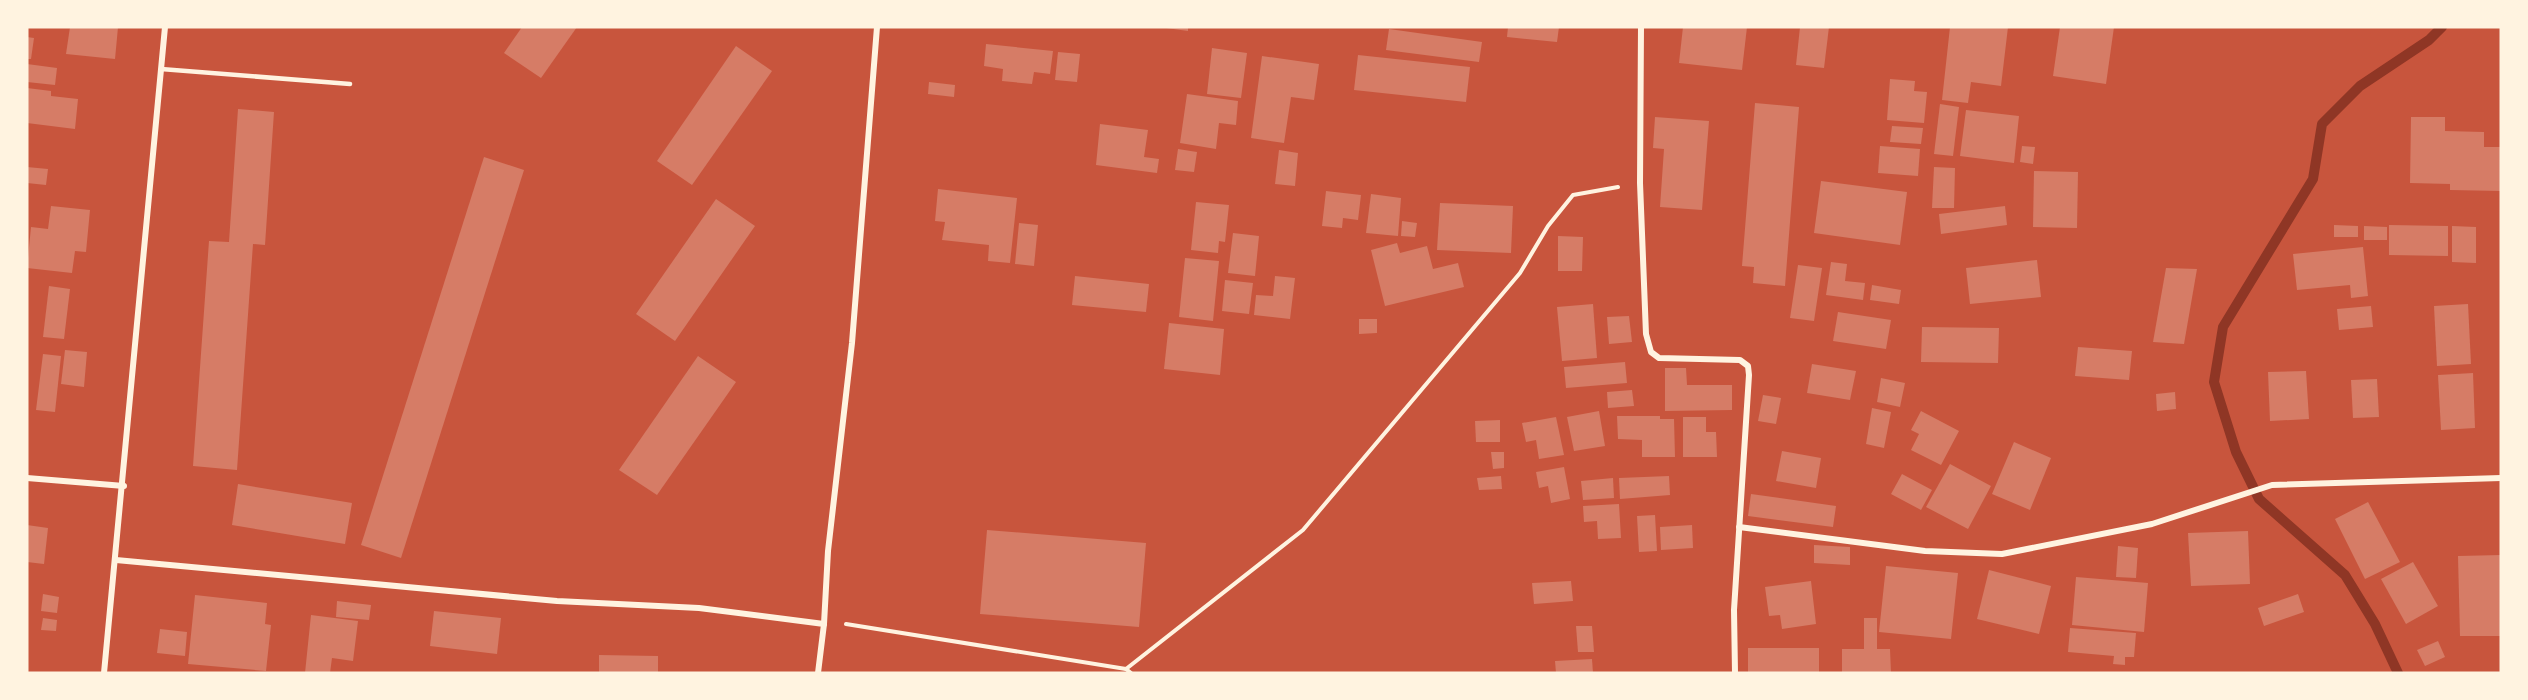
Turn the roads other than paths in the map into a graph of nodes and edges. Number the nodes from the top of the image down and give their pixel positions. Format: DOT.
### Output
graph roads {
  1 [pos="165,27"];
  2 [pos="878,27"];
  3 [pos="1641,27"];
  4 [pos="161,69"];
  5 [pos="350,84"];
  6 [pos="27,478"];
  7 [pos="2501,478"];
  8 [pos="124,486"];
  9 [pos="1739,527"];
  10 [pos="116,560"];
  11 [pos="824,624"];
  12 [pos="104,673"];
  13 [pos="819,673"];
  14 [pos="1735,673"];
  1 -- 4 [label="street"];
  2 -- 11 [label="street"];
  3 -- 9 [label="street"];
  4 -- 5 [label="lane"];
  4 -- 8 [label="street"];
  6 -- 8 [label="street"];
  7 -- 9 [label="street"];
  8 -- 10 [label="street"];
  9 -- 14 [label="street"];
  10 -- 11 [label="street"];
  10 -- 12 [label="street"];
  11 -- 13 [label="street"];
}
